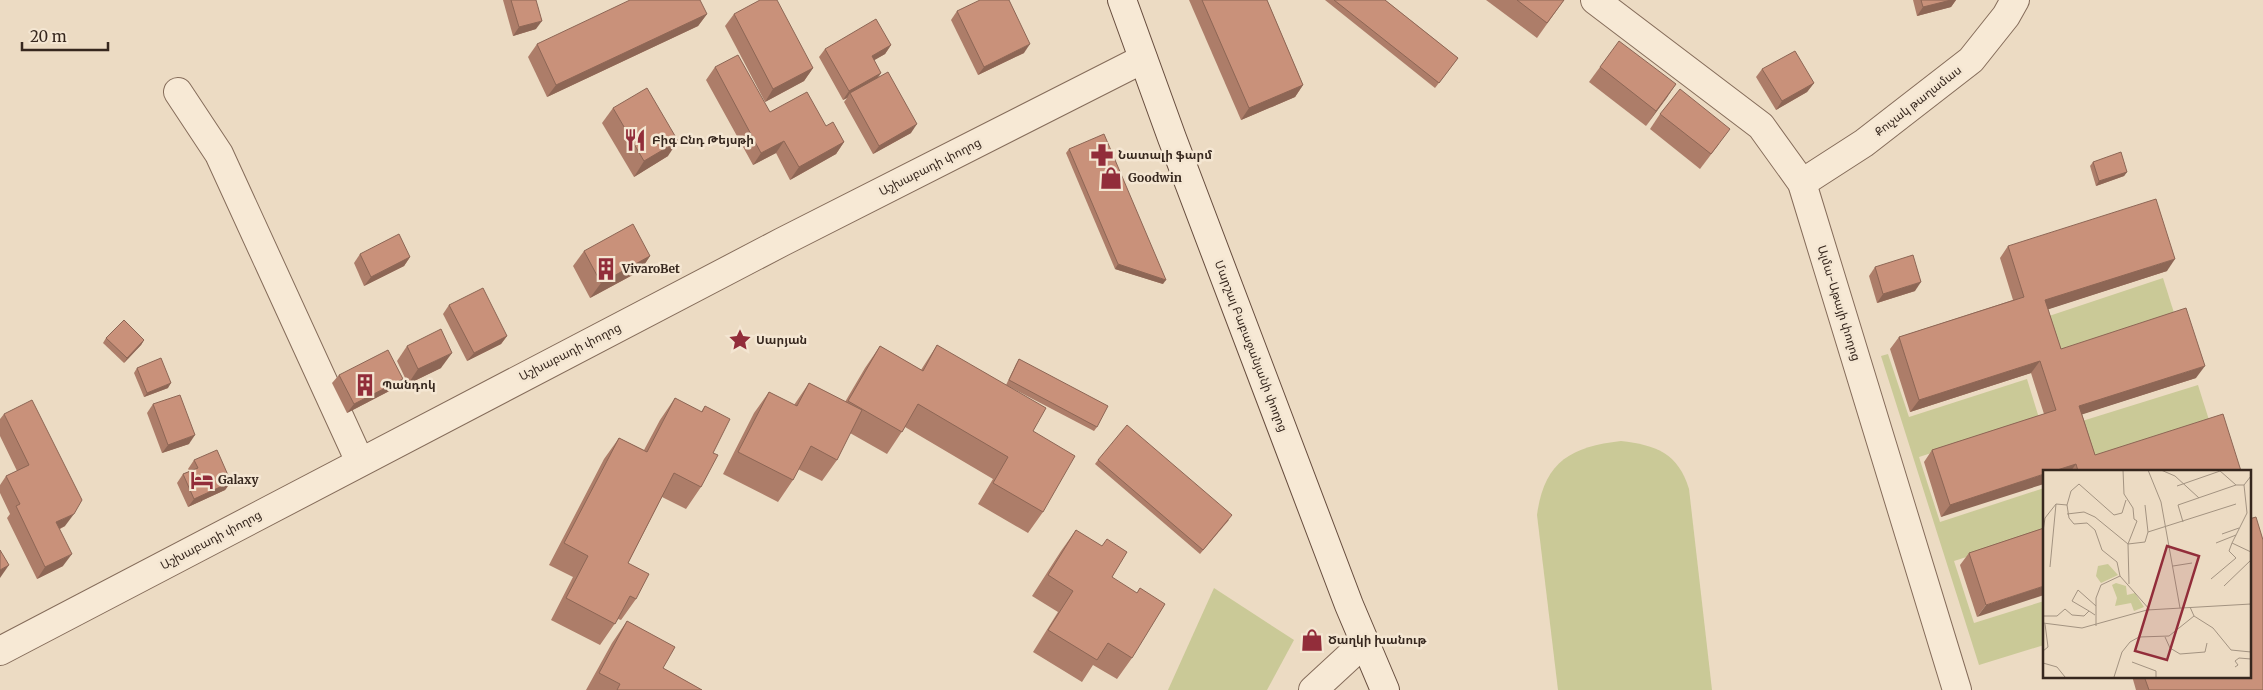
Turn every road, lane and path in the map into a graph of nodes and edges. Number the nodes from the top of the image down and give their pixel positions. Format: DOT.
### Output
graph roads {
  1 [pos="1122,0"];
  2 [pos="1595,0"];
  3 [pos="2015,0"];
  4 [pos="1143,59"];
  5 [pos="178,92"];
  6 [pos="1802,183"];
  7 [pos="360,462"];
  8 [pos="1365,642"];
  9 [pos="0,651"];
  10 [pos="1313,690"];
  11 [pos="1385,690"];
  12 [pos="1957,690"];
  1 -- 4 [label="street, Մարշալ Բաբաջանյանի փողոց"];
  2 -- 6 [label="street, Ալմա-Աթայի փողոց"];
  3 -- 6 [label="street, Քուչակ թաղամաս"];
  4 -- 7 [label="street, Աշխաբադի փողոց"];
  4 -- 8 [label="street, Մարշալ Բաբաջանյանի փողոց"];
  5 -- 7 [label="street"];
  6 -- 12 [label="street, Ալմա-Աթայի փողոց"];
  7 -- 9 [label="street, Աշխաբադի փողոց"];
  8 -- 10 [label="street"];
  8 -- 11 [label="street, Մարշալ Բաբաջանյանի փողոց"];
}
